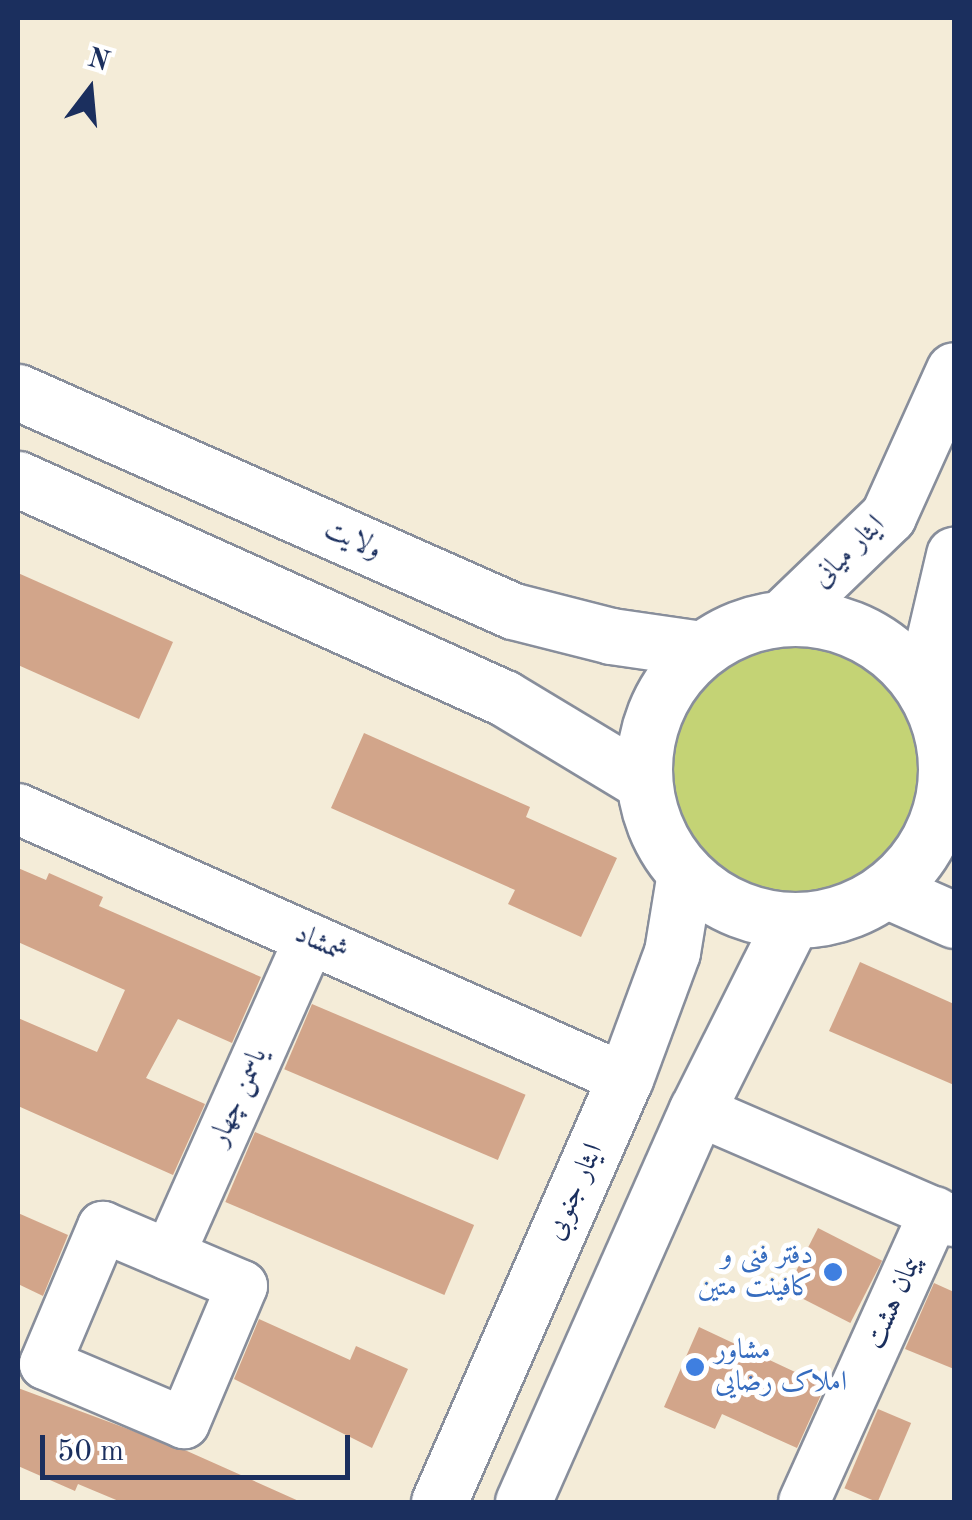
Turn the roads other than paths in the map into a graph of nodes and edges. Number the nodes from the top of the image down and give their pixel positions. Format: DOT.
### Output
graph roads {
  1 [pos="954,370"];
  2 [pos="18,392"];
  3 [pos="18,480"];
  4 [pos="954,555"];
  5 [pos="783,617"];
  6 [pos="701,649"];
  7 [pos="940,719"];
  8 [pos="643,782"];
  9 [pos="18,809"];
  10 [pos="685,873"];
  11 [pos="886,890"];
  12 [pos="792,920"];
  13 [pos="954,920"];
  14 [pos="310,939"];
  15 [pos="625,1079"];
  16 [pos="697,1110"];
  17 [pos="945,1216"];
  18 [pos="169,1255"];
  19 [pos="438,1502"];
  20 [pos="523,1502"];
  21 [pos="804,1502"];
  1 -- 5 [label="main road, ایثار میانی"];
  2 -- 6 [label="main road, ولایت"];
  3 -- 8 [label="main road"];
  4 -- 7 [label="main road"];
  5 -- 6 [label="main road"];
  5 -- 7 [label="main road"];
  6 -- 8 [label="main road"];
  7 -- 11 [label="main road"];
  8 -- 10 [label="main road"];
  9 -- 14 [label="street, شمشاد"];
  10 -- 12 [label="main road"];
  10 -- 15 [label="main road, ایثار جنوبی"];
  11 -- 12 [label="main road"];
  11 -- 13 [label="main road"];
  12 -- 16 [label="main road"];
  14 -- 15 [label="street, شمشاد"];
  14 -- 18 [label="street, یاسمن چهار"];
  15 -- 19 [label="main road, ایثار جنوبی"];
  16 -- 17 [label="street"];
  16 -- 20 [label="main road"];
  17 -- 21 [label="street, پیمان هشت"];
}
